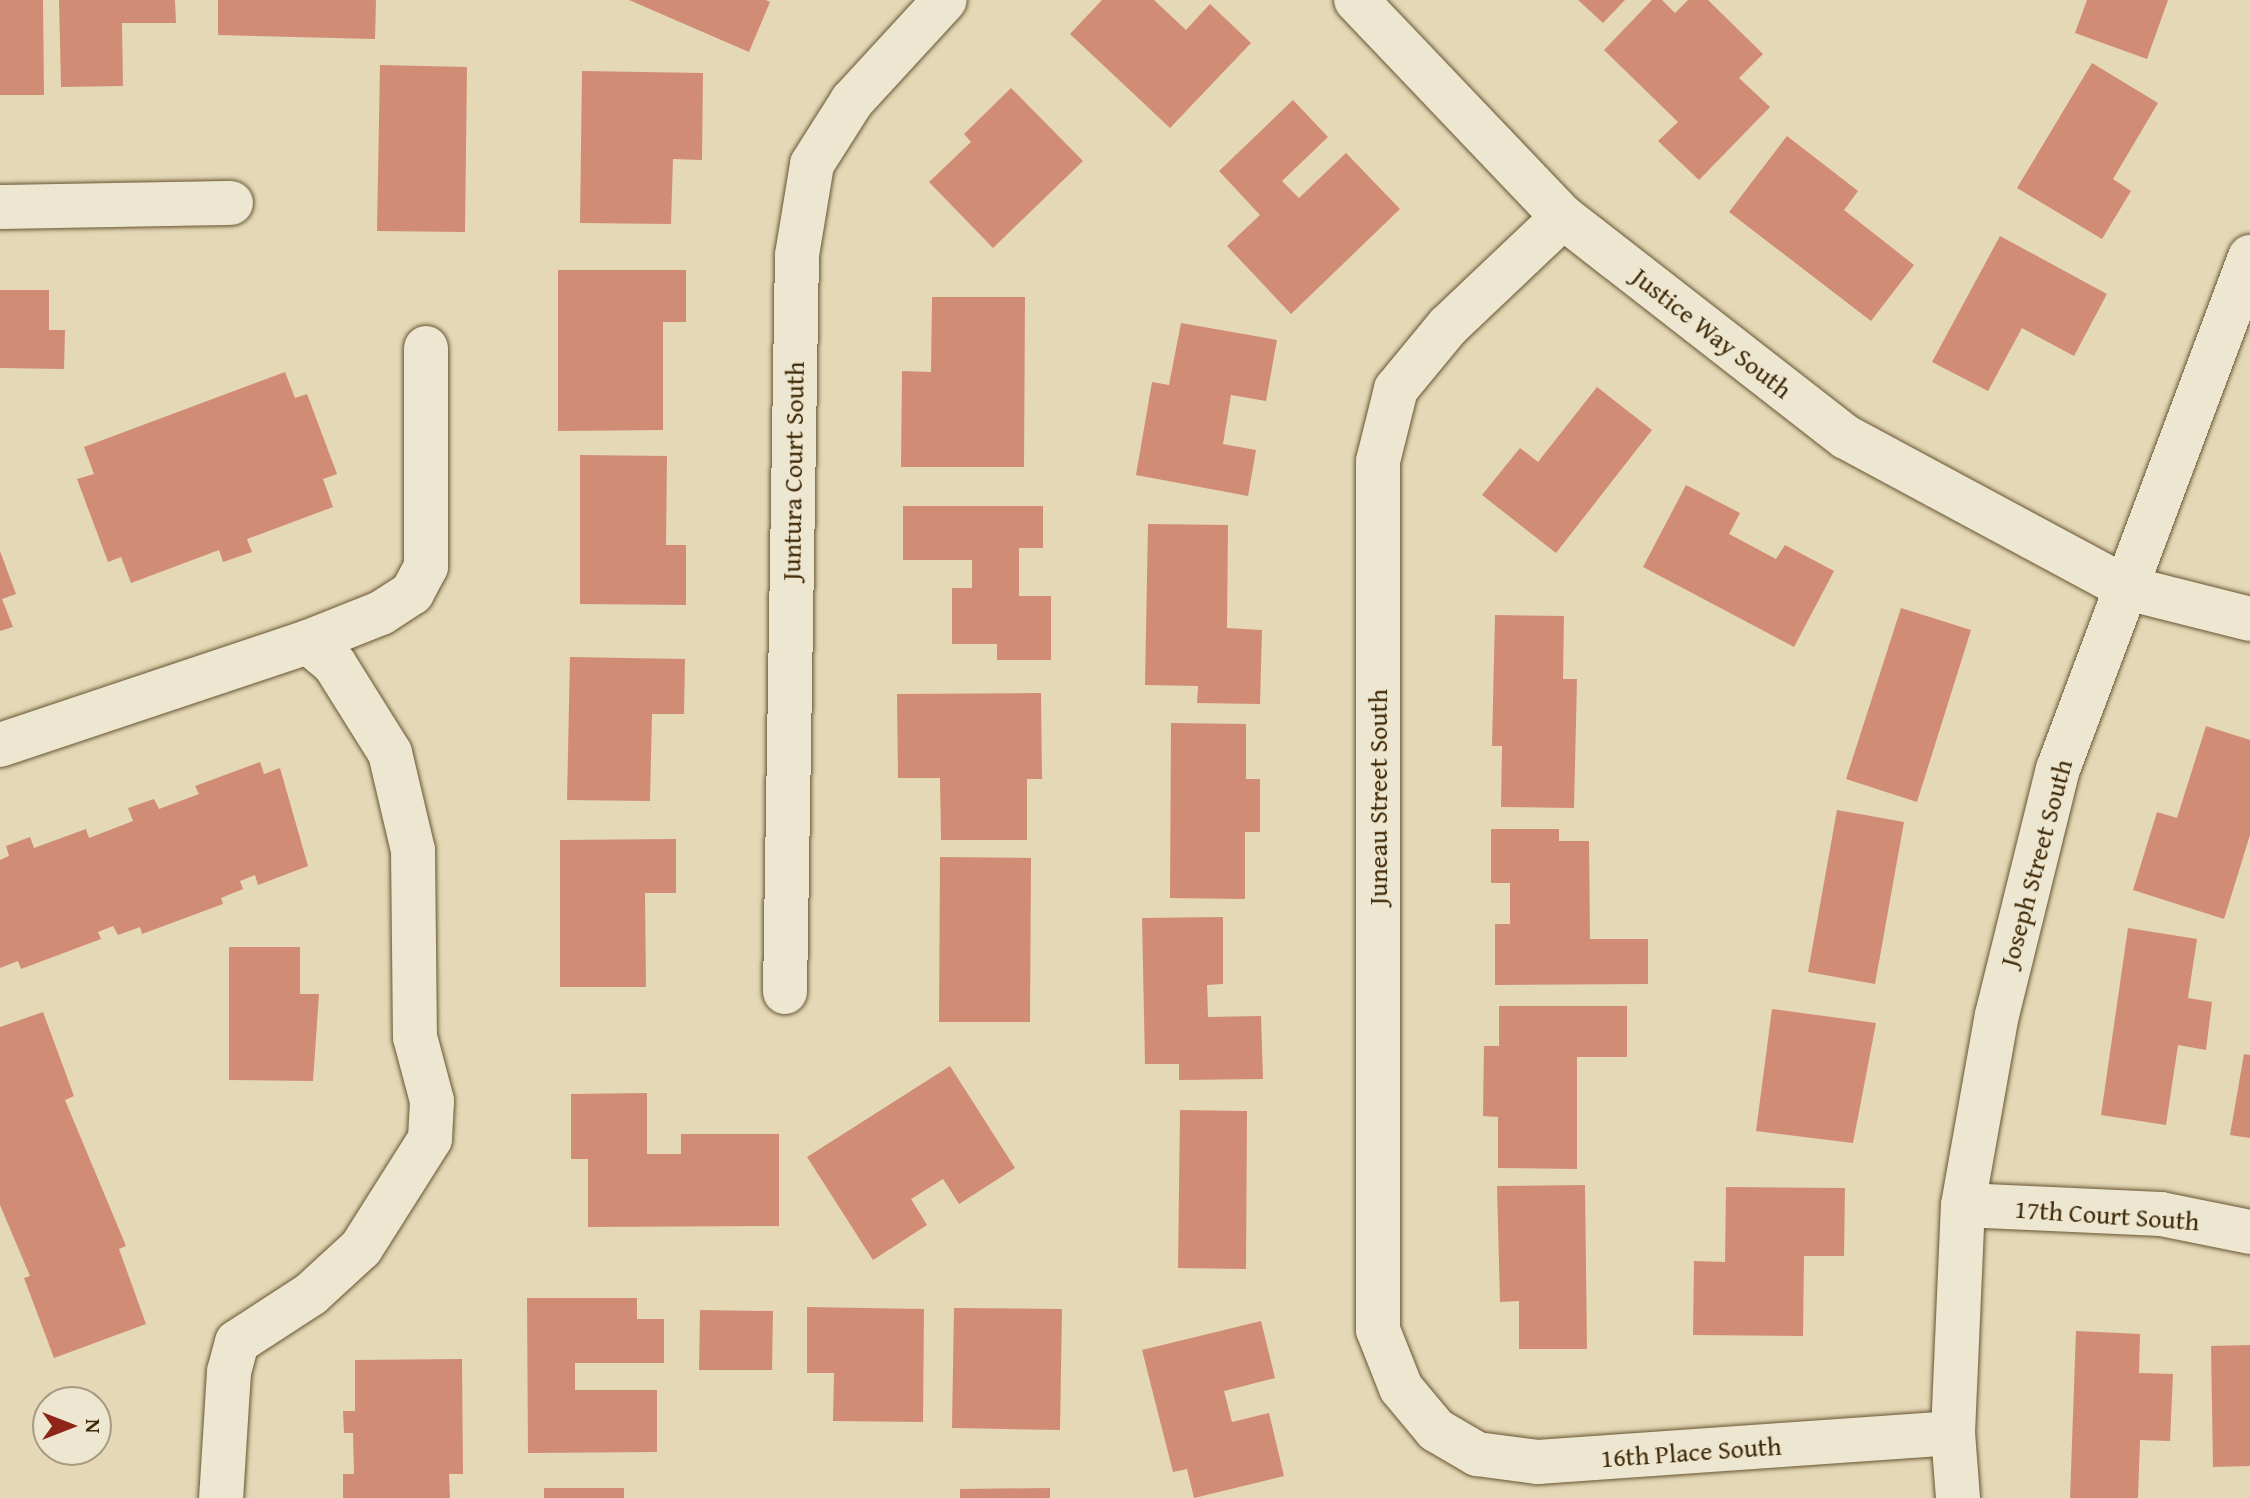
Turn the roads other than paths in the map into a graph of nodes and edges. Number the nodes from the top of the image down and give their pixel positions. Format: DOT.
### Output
graph roads {
  1 [pos="945,0"];
  2 [pos="1356,0"];
  3 [pos="231,203"];
  4 [pos="0,207"];
  5 [pos="1563,217"];
  6 [pos="2250,257"];
  7 [pos="426,348"];
  8 [pos="2127,588"];
  9 [pos="2250,619"];
  10 [pos="308,642"];
  11 [pos="0,745"];
  12 [pos="785,992"];
  13 [pos="1963,1205"];
  14 [pos="2250,1232"];
  15 [pos="1436,1430"];
  16 [pos="1953,1433"];
  17 [pos="221,1498"];
  18 [pos="1958,1498"];
  1 -- 12 [label="street, Juntura Court South"];
  2 -- 5 [label="street, Justice Way South"];
  3 -- 4 [label="street"];
  5 -- 8 [label="street, Justice Way South"];
  5 -- 15 [label="street, Juneau Street South"];
  6 -- 8 [label="street, Joseph Street South"];
  7 -- 10 [label="street"];
  8 -- 9 [label="street, Justice Way South"];
  8 -- 13 [label="street, Joseph Street South"];
  10 -- 11 [label="street"];
  10 -- 17 [label="street"];
  13 -- 14 [label="street, 17th Court South"];
  13 -- 16 [label="street, Joseph Street South"];
  15 -- 16 [label="street, 16th Place South"];
  16 -- 18 [label="street, Joseph Street South"];
}
